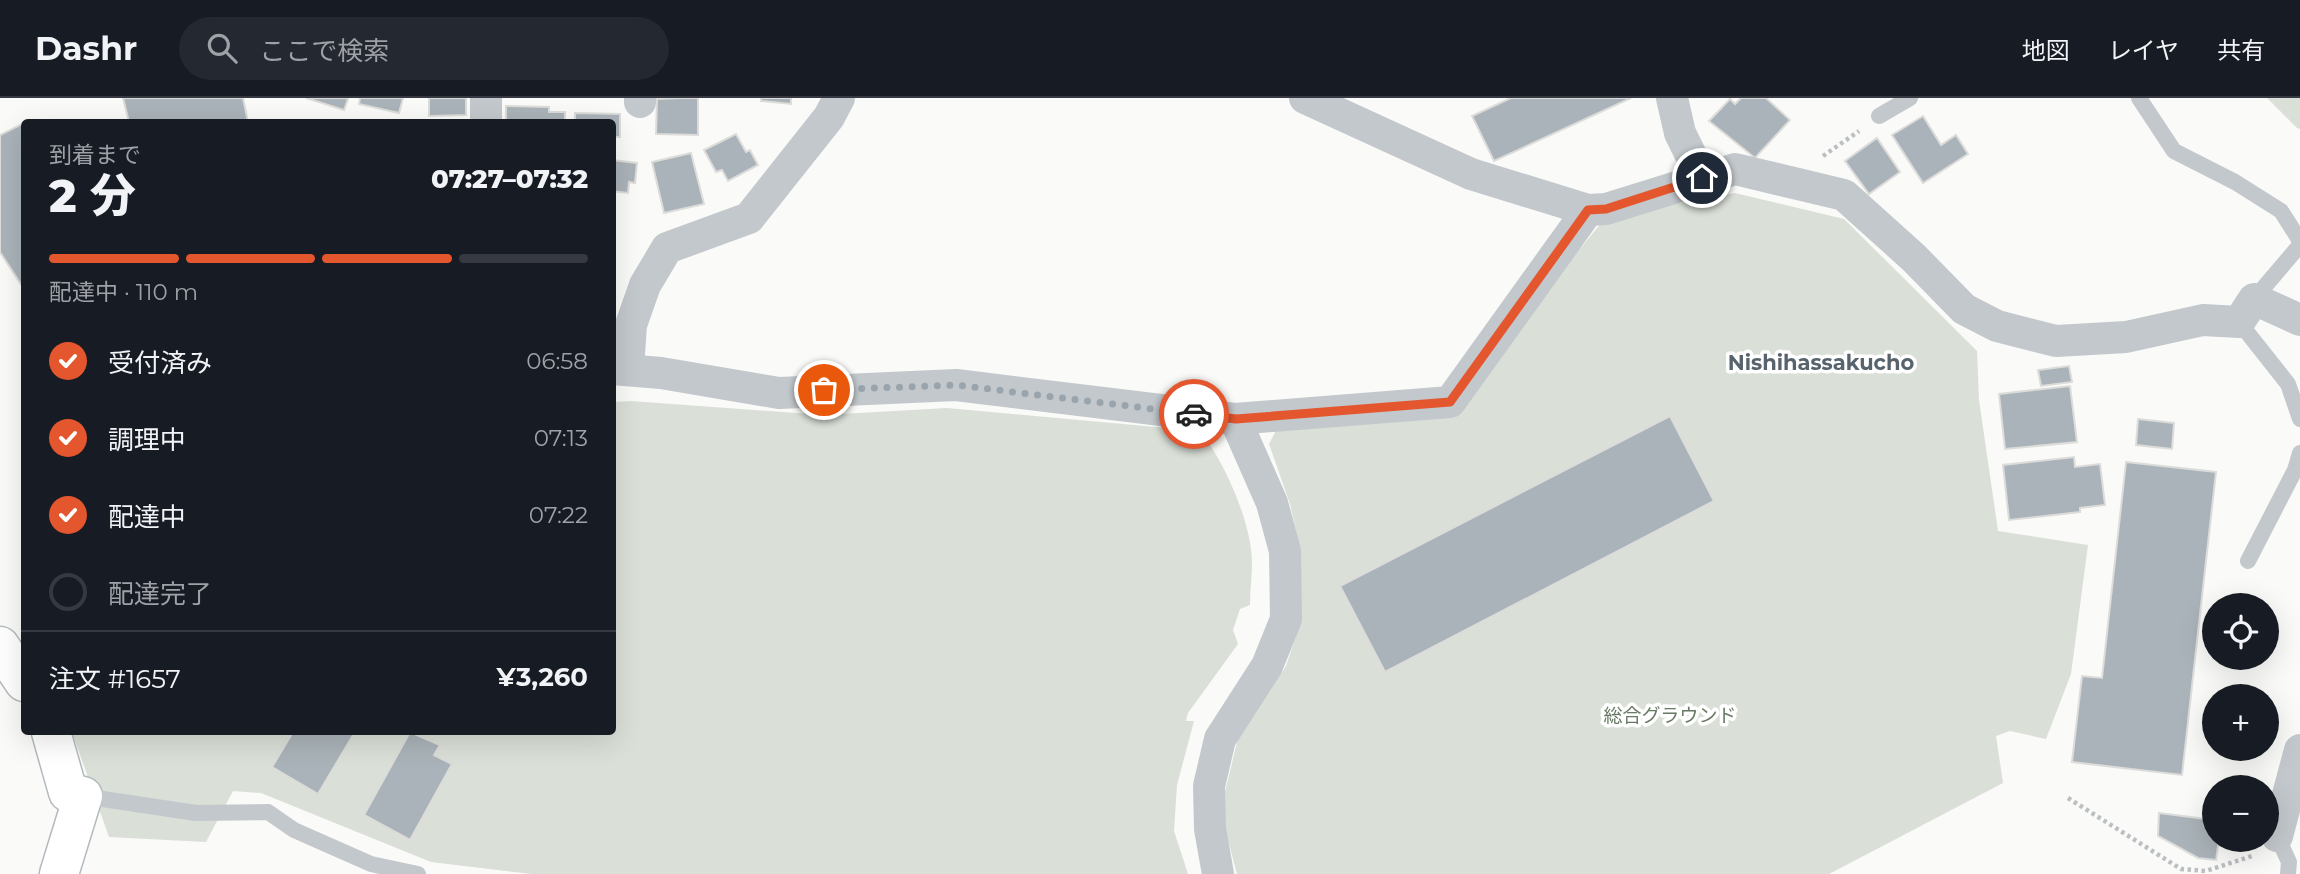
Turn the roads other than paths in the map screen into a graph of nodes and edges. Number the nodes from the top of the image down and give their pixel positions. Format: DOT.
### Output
graph roads {
  1 [pos="839,98"];
  2 [pos="1305,98"];
  3 [pos="1672,98"];
  4 [pos="1910,98"];
  5 [pos="2139,98"];
  6 [pos="1879,116"];
  7 [pos="1702,178"];
  8 [pos="1588,210"];
  9 [pos="2300,243"];
  10 [pos="2246,311"];
  11 [pos="2300,320"];
  12 [pos="620,369"];
  13 [pos="1236,419"];
  14 [pos="2300,419"];
  15 [pos="2300,453"];
  16 [pos="2248,561"];
  17 [pos="52,735"];
  18 [pos="2300,750"];
  19 [pos="83,796"];
  20 [pos="2279,829"];
  21 [pos="2279,840"];
  22 [pos="59,874"];
  23 [pos="418,874"];
  24 [pos="1218,874"];
  25 [pos="2288,874"];
  1 -- 12 [label="street"];
  2 -- 8 [label="street"];
  3 -- 7 [label="street"];
  4 -- 6 [label="lane"];
  5 -- 9 [label="lane"];
  7 -- 8 [label="street"];
  7 -- 10 [label="street"];
  8 -- 13 [label="street"];
  9 -- 10 [label="lane"];
  10 -- 11 [label="street"];
  10 -- 14 [label="lane"];
  12 -- 13 [label="street"];
  13 -- 24 [label="street"];
  15 -- 16 [label="lane"];
  17 -- 19 [label="street"];
  18 -- 20 [label="street"];
  19 -- 22 [label="street"];
  19 -- 23 [label="lane"];
  21 -- 25 [label="lane"];
}
